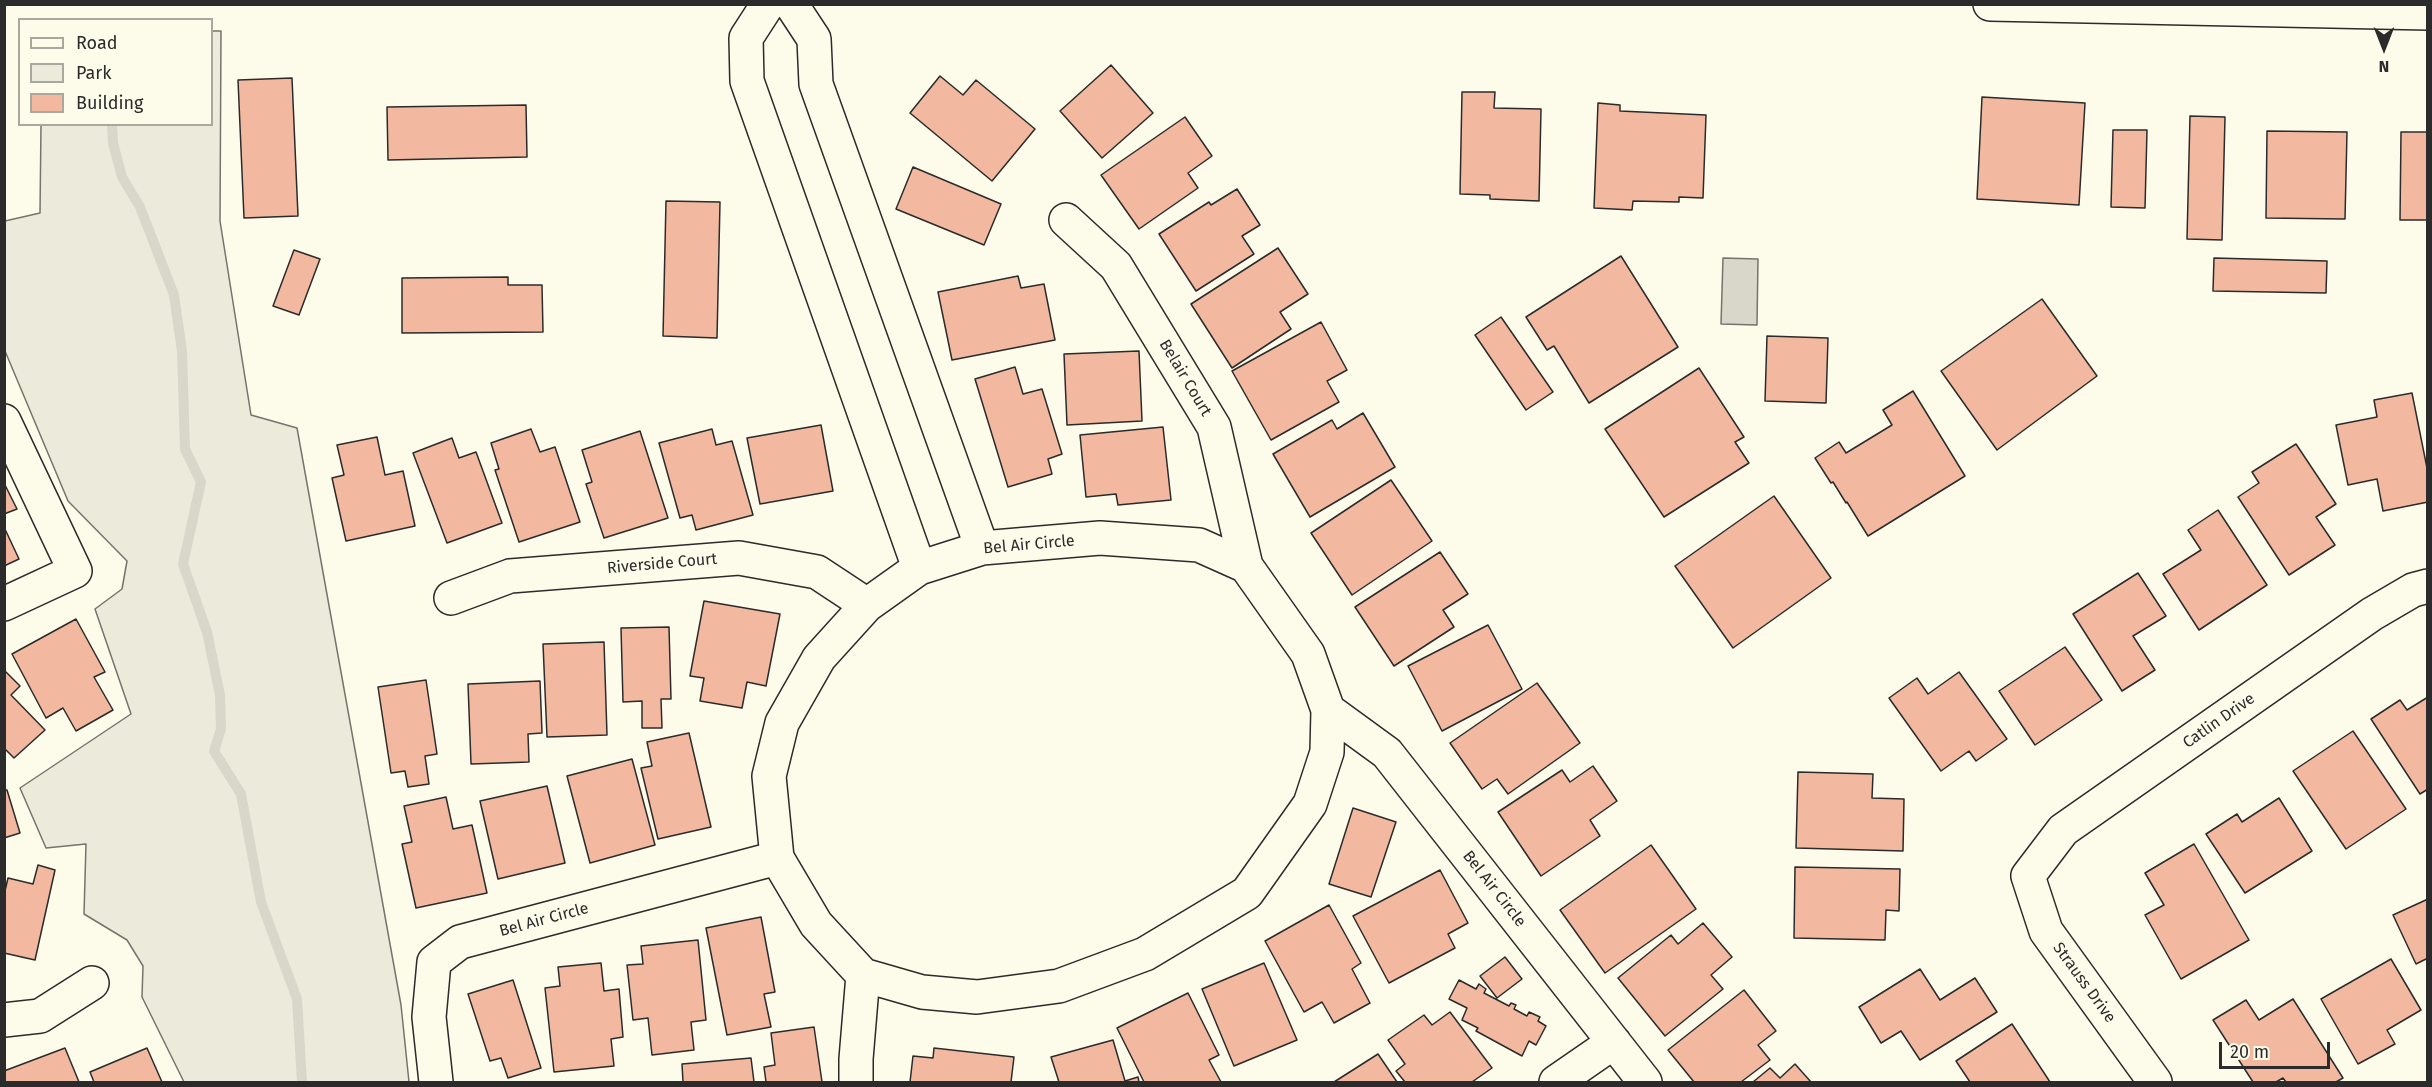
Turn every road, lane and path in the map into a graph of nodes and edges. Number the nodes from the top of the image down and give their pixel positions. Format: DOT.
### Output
graph roads {
  1 [pos="768,4"];
  2 [pos="791,4"];
  3 [pos="1990,4"];
  4 [pos="2427,13"];
  5 [pos="1066,220"];
  6 [pos="4,421"];
  7 [pos="982,548"];
  8 [pos="1246,566"];
  9 [pos="919,568"];
  10 [pos="2427,586"];
  11 [pos="451,598"];
  12 [pos="4,604"];
  13 [pos="867,605"];
  14 [pos="1328,710"];
  15 [pos="777,858"];
  16 [pos="2028,876"];
  17 [pos="863,975"];
  18 [pos="92,983"];
  19 [pos="4,1020"];
  20 [pos="1614,1042"];
  21 [pos="436,1083"];
  22 [pos="856,1083"];
  23 [pos="1556,1083"];
  24 [pos="1645,1083"];
  25 [pos="2155,1083"];
  1 -- 9 [label="street"];
  2 -- 7 [label="street"];
  3 -- 4 [label="street"];
  5 -- 8 [label="street, Belair Court"];
  6 -- 12 [label="street"];
  7 -- 8 [label="street, Bel Air Circle"];
  7 -- 9 [label="street, Bel Air Circle"];
  8 -- 14 [label="street"];
  9 -- 13 [label="street, Bel Air Circle"];
  10 -- 16 [label="street, Catlin Drive"];
  11 -- 13 [label="street, Riverside Court"];
  13 -- 15 [label="street, Bel Air Circle"];
  14 -- 17 [label="street"];
  14 -- 20 [label="street, Bel Air Circle"];
  15 -- 17 [label="street, Bel Air Circle"];
  15 -- 21 [label="street, Bel Air Circle"];
  16 -- 25 [label="street, Strauss Drive"];
  17 -- 22 [label="street"];
  18 -- 19 [label="street"];
  20 -- 23 [label="street"];
  20 -- 24 [label="street, Bel Air Circle"];
}
